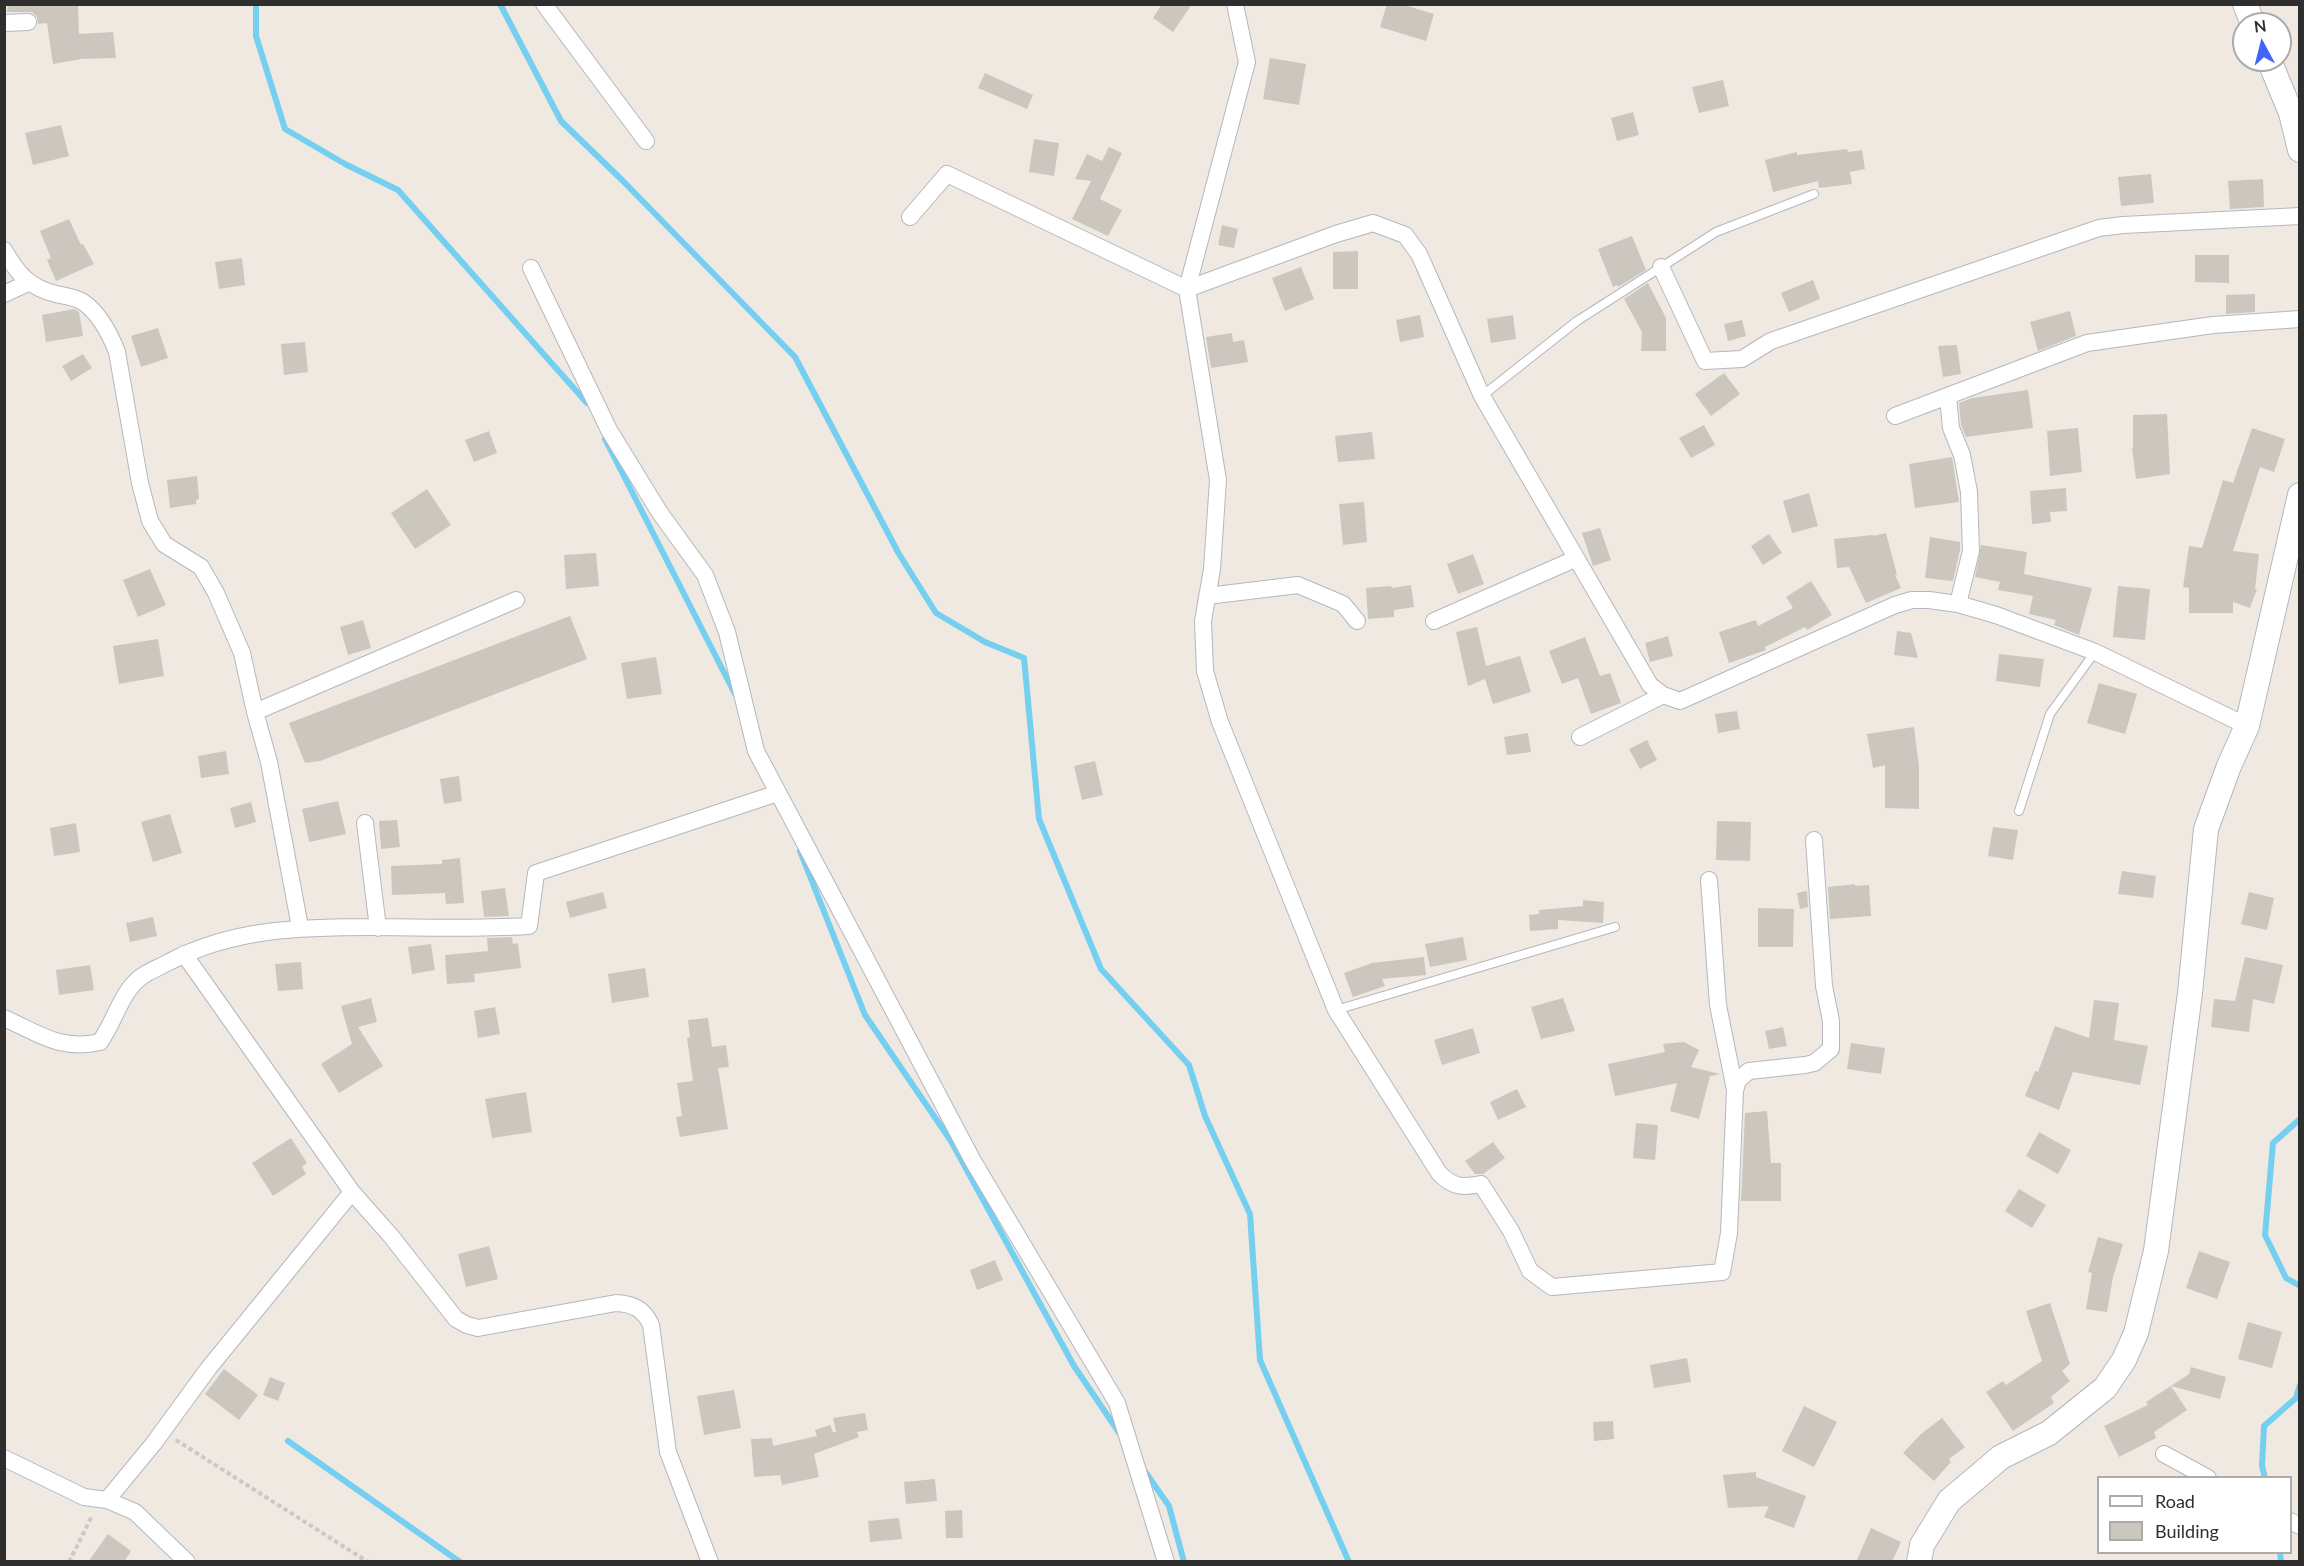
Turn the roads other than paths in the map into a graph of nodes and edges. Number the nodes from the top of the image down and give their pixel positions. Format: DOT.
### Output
graph roads {
  1 [pos="544,4"];
  2 [pos="1235,4"];
  3 [pos="28,22"];
  4 [pos="4,23"];
  5 [pos="2275,72"];
  6 [pos="2295,112"];
  7 [pos="646,141"];
  8 [pos="2300,150"];
  9 [pos="1814,194"];
  10 [pos="2300,216"];
  11 [pos="910,217"];
  12 [pos="4,250"];
  13 [pos="1661,267"];
  14 [pos="531,268"];
  15 [pos="28,283"];
  16 [pos="1187,289"];
  17 [pos="4,294"];
  18 [pos="2300,319"];
  19 [pos="1482,396"];
  20 [pos="1948,396"];
  21 [pos="1895,416"];
  22 [pos="2300,495"];
  23 [pos="1575,559"];
  24 [pos="1207,596"];
  25 [pos="516,600"];
  26 [pos="1958,604"];
  27 [pos="1357,621"];
  28 [pos="1434,621"];
  29 [pos="2095,652"];
  30 [pos="1663,694"];
  31 [pos="255,712"];
  32 [pos="2247,726"];
  33 [pos="1580,737"];
  34 [pos="778,793"];
  35 [pos="2019,811"];
  36 [pos="365,823"];
  37 [pos="1814,840"];
  38 [pos="1709,880"];
  39 [pos="300,927"];
  40 [pos="378,927"];
  41 [pos="1615,927"];
  42 [pos="184,954"];
  43 [pos="1336,1010"];
  44 [pos="4,1018"];
  45 [pos="1735,1091"];
  46 [pos="352,1192"];
  47 [pos="2164,1454"];
  48 [pos="4,1458"];
  49 [pos="2204,1476"];
  50 [pos="103,1499"];
  51 [pos="187,1562"];
  52 [pos="710,1562"];
  53 [pos="1166,1562"];
  54 [pos="1919,1562"];
  1 -- 7 [label="street"];
  2 -- 16 [label="street"];
  3 -- 4 [label="street"];
  5 -- 6 [label="main road"];
  6 -- 8 [label="main road"];
  9 -- 13 [label="lane"];
  10 -- 13 [label="street"];
  11 -- 16 [label="street"];
  12 -- 15 [label="street"];
  13 -- 19 [label="lane"];
  14 -- 34 [label="street"];
  15 -- 17 [label="street"];
  15 -- 31 [label="street"];
  16 -- 19 [label="street"];
  16 -- 24 [label="street"];
  18 -- 20 [label="street"];
  19 -- 23 [label="street"];
  20 -- 21 [label="street"];
  20 -- 26 [label="street"];
  22 -- 32 [label="main road"];
  23 -- 28 [label="street"];
  23 -- 30 [label="street"];
  24 -- 27 [label="street"];
  24 -- 43 [label="street"];
  25 -- 31 [label="street"];
  26 -- 29 [label="street"];
  26 -- 30 [label="street"];
  29 -- 32 [label="street"];
  29 -- 35 [label="lane"];
  30 -- 33 [label="street"];
  31 -- 39 [label="street"];
  32 -- 54 [label="main road"];
  34 -- 40 [label="street"];
  34 -- 53 [label="street"];
  36 -- 40 [label="street"];
  37 -- 45 [label="street"];
  38 -- 45 [label="street"];
  39 -- 40 [label="street"];
  39 -- 42 [label="street"];
  41 -- 43 [label="lane"];
  42 -- 44 [label="street"];
  42 -- 46 [label="street"];
  43 -- 45 [label="street"];
  46 -- 50 [label="street"];
  46 -- 52 [label="street"];
  47 -- 49 [label="street"];
  48 -- 50 [label="street"];
  50 -- 51 [label="street"];
}
